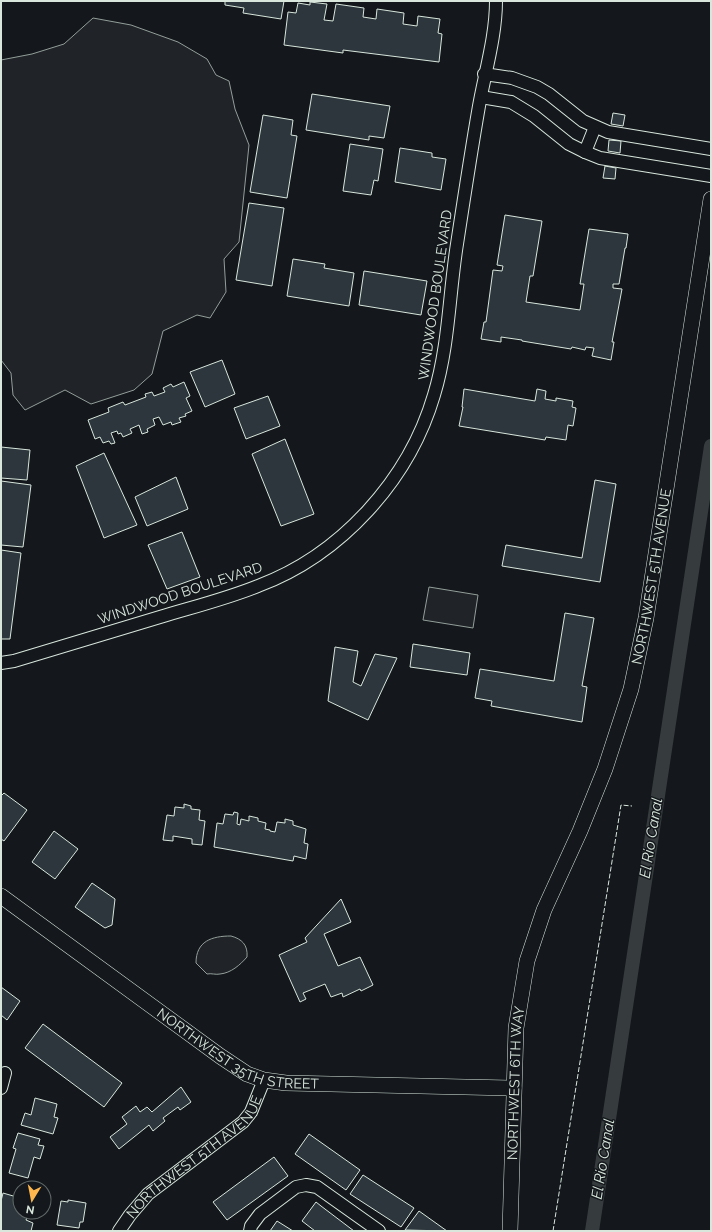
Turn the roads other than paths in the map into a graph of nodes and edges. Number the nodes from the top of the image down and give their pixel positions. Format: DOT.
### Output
graph roads {
  1 [pos="496,1"];
  2 [pos="484,74"];
  3 [pos="481,97"];
  4 [pos="595,127"];
  5 [pos="711,149"];
  6 [pos="585,152"];
  7 [pos="711,176"];
  8 [pos="711,199"];
  9 [pos="1,663"];
  10 [pos="1,896"];
  11 [pos="535,937"];
  12 [pos="5,1074"];
  13 [pos="264,1080"];
  14 [pos="1,1088"];
  15 [pos="514,1088"];
  16 [pos="119,1231"];
  17 [pos="250,1231"];
  18 [pos="379,1231"];
  19 [pos="510,1231"];
  1 -- 2 [label="street, WINDWOOD BOULEVARD"];
  2 -- 3 [label="street, WINDWOOD BOULEVARD"];
  2 -- 4 [label="street"];
  3 -- 6 [label="street"];
  3 -- 9 [label="street, WINDWOOD BOULEVARD"];
  4 -- 5 [label="street"];
  4 -- 6 [label="street"];
  6 -- 7 [label="street"];
  8 -- 11 [label="street, NORTHWEST 5TH AVENUE"];
  10 -- 13 [label="street, NORTHWEST 35TH STREET"];
  11 -- 15 [label="street, NORTHWEST 6TH WAY"];
  12 -- 14 [label="street"];
  13 -- 15 [label="street, NORTHWEST 35TH STREET"];
  13 -- 16 [label="street, NORTHWEST 5TH AVENUE"];
  15 -- 19 [label="street, NORTHWEST 6TH WAY"];
  17 -- 18 [label="street"];
}
